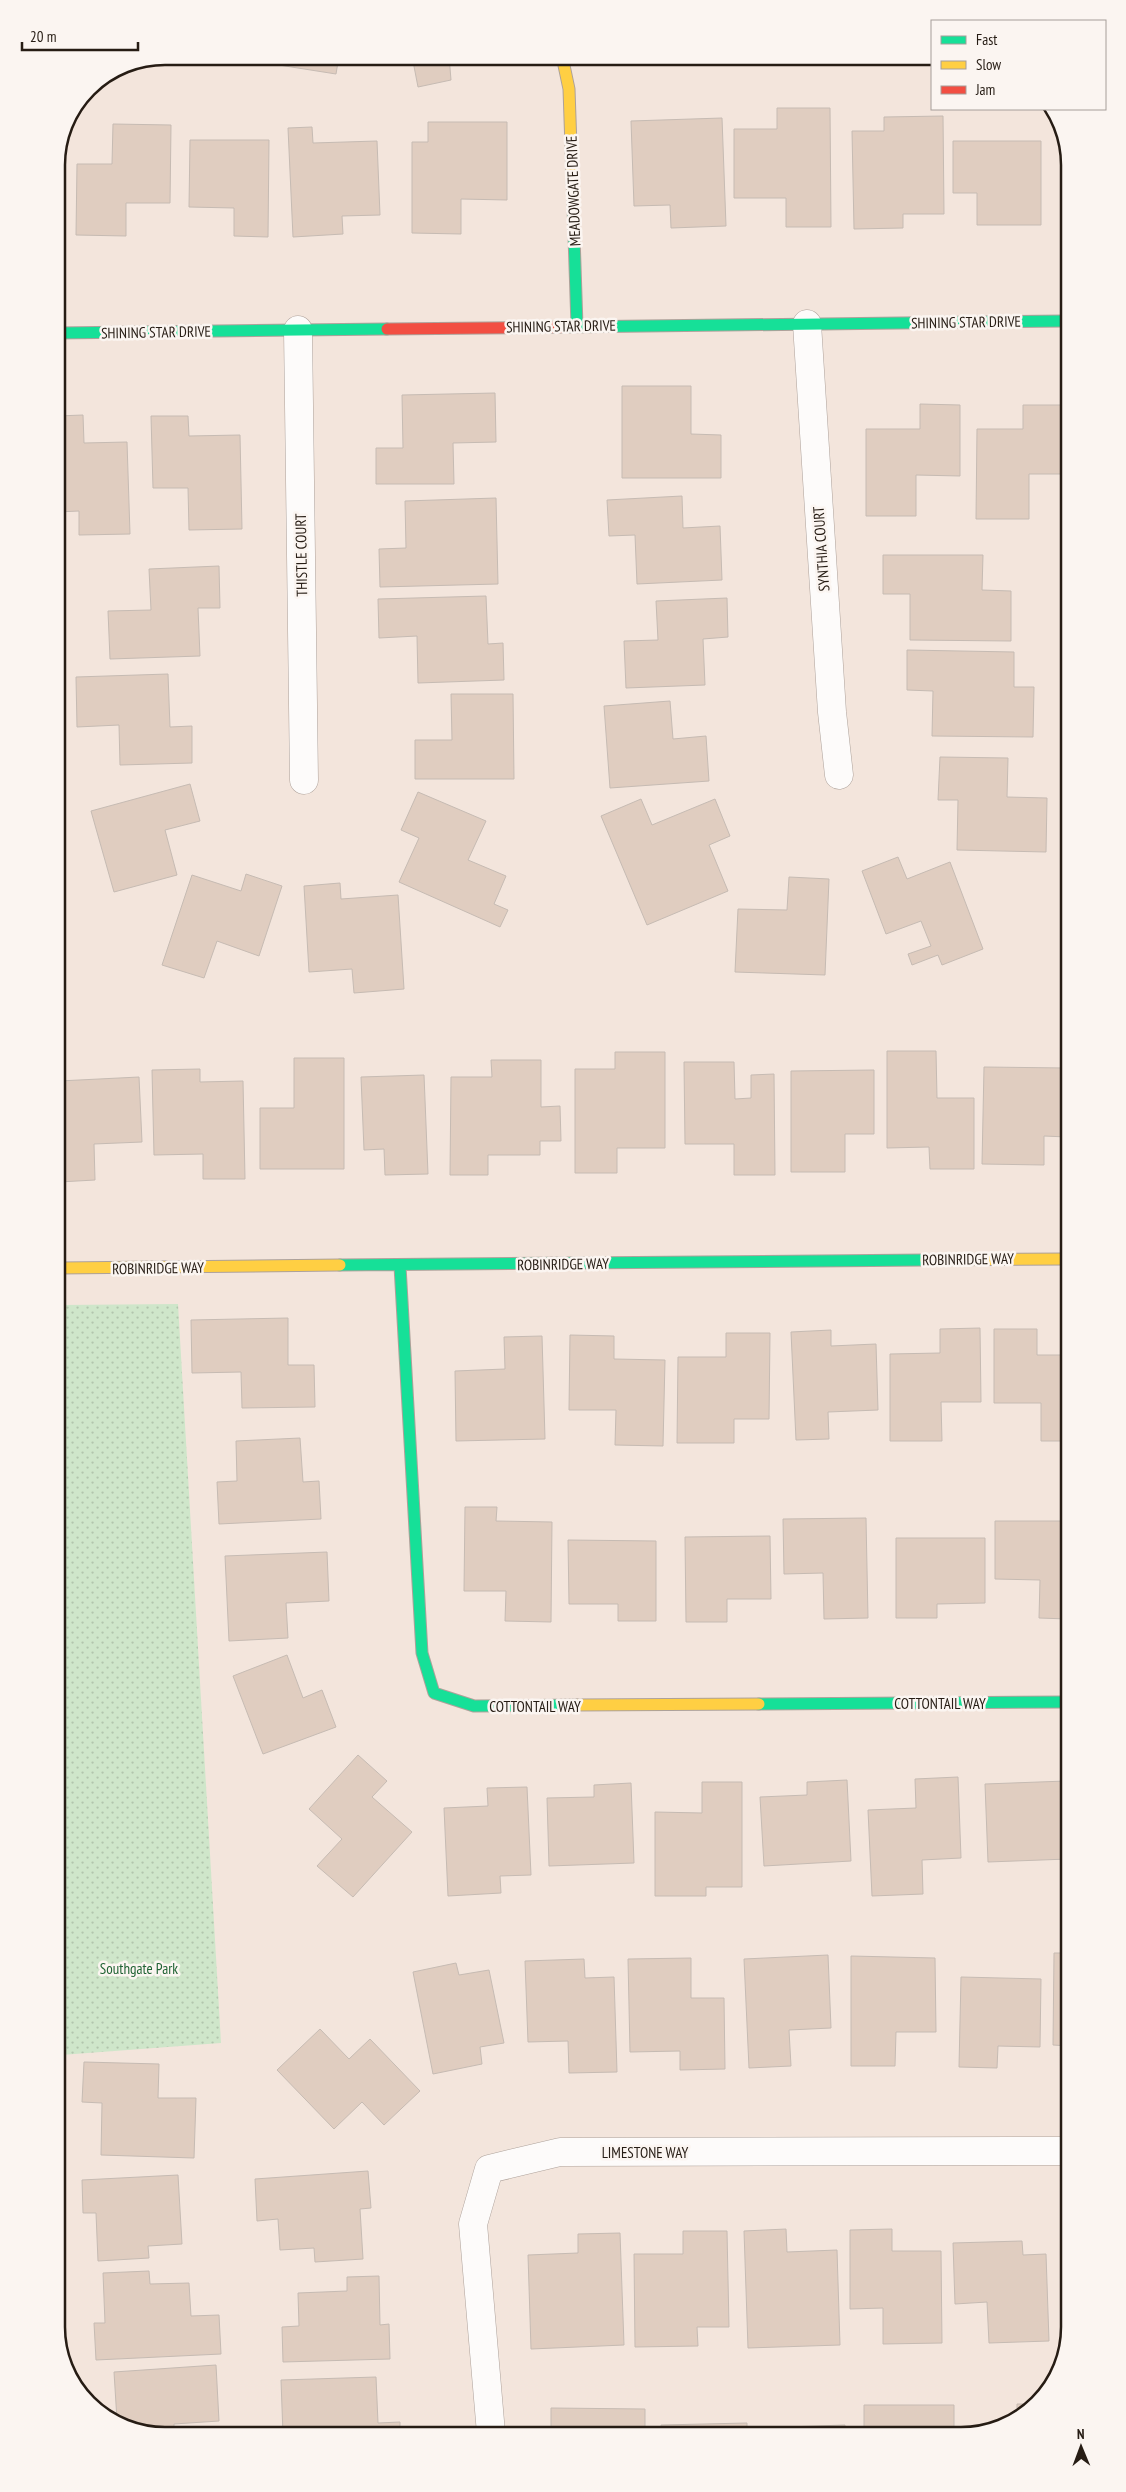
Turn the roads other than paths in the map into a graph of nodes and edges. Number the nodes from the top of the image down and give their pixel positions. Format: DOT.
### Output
graph roads {
  1 [pos="564,65"];
  2 [pos="1061,321"];
  3 [pos="806,324"];
  4 [pos="577,326"];
  5 [pos="298,330"];
  6 [pos="65,333"];
  7 [pos="839,775"];
  8 [pos="304,780"];
  9 [pos="1061,1258"];
  10 [pos="400,1266"];
  11 [pos="65,1268"];
  12 [pos="1061,1702"];
  13 [pos="1061,2151"];
  14 [pos="490,2427"];
  1 -- 4 [label="street, MEADOWGATE DRIVE"];
  2 -- 3 [label="street, SHINING STAR DRIVE"];
  3 -- 4 [label="street, SHINING STAR DRIVE"];
  3 -- 7 [label="street, SYNTHIA COURT"];
  4 -- 5 [label="street, SHINING STAR DRIVE"];
  5 -- 6 [label="street, SHINING STAR DRIVE"];
  5 -- 8 [label="street, THISTLE COURT"];
  9 -- 10 [label="street, ROBINRIDGE WAY"];
  10 -- 11 [label="street, ROBINRIDGE WAY"];
  10 -- 12 [label="street, COTTONTAIL WAY"];
  13 -- 14 [label="street, LIMESTONE WAY"];
}
